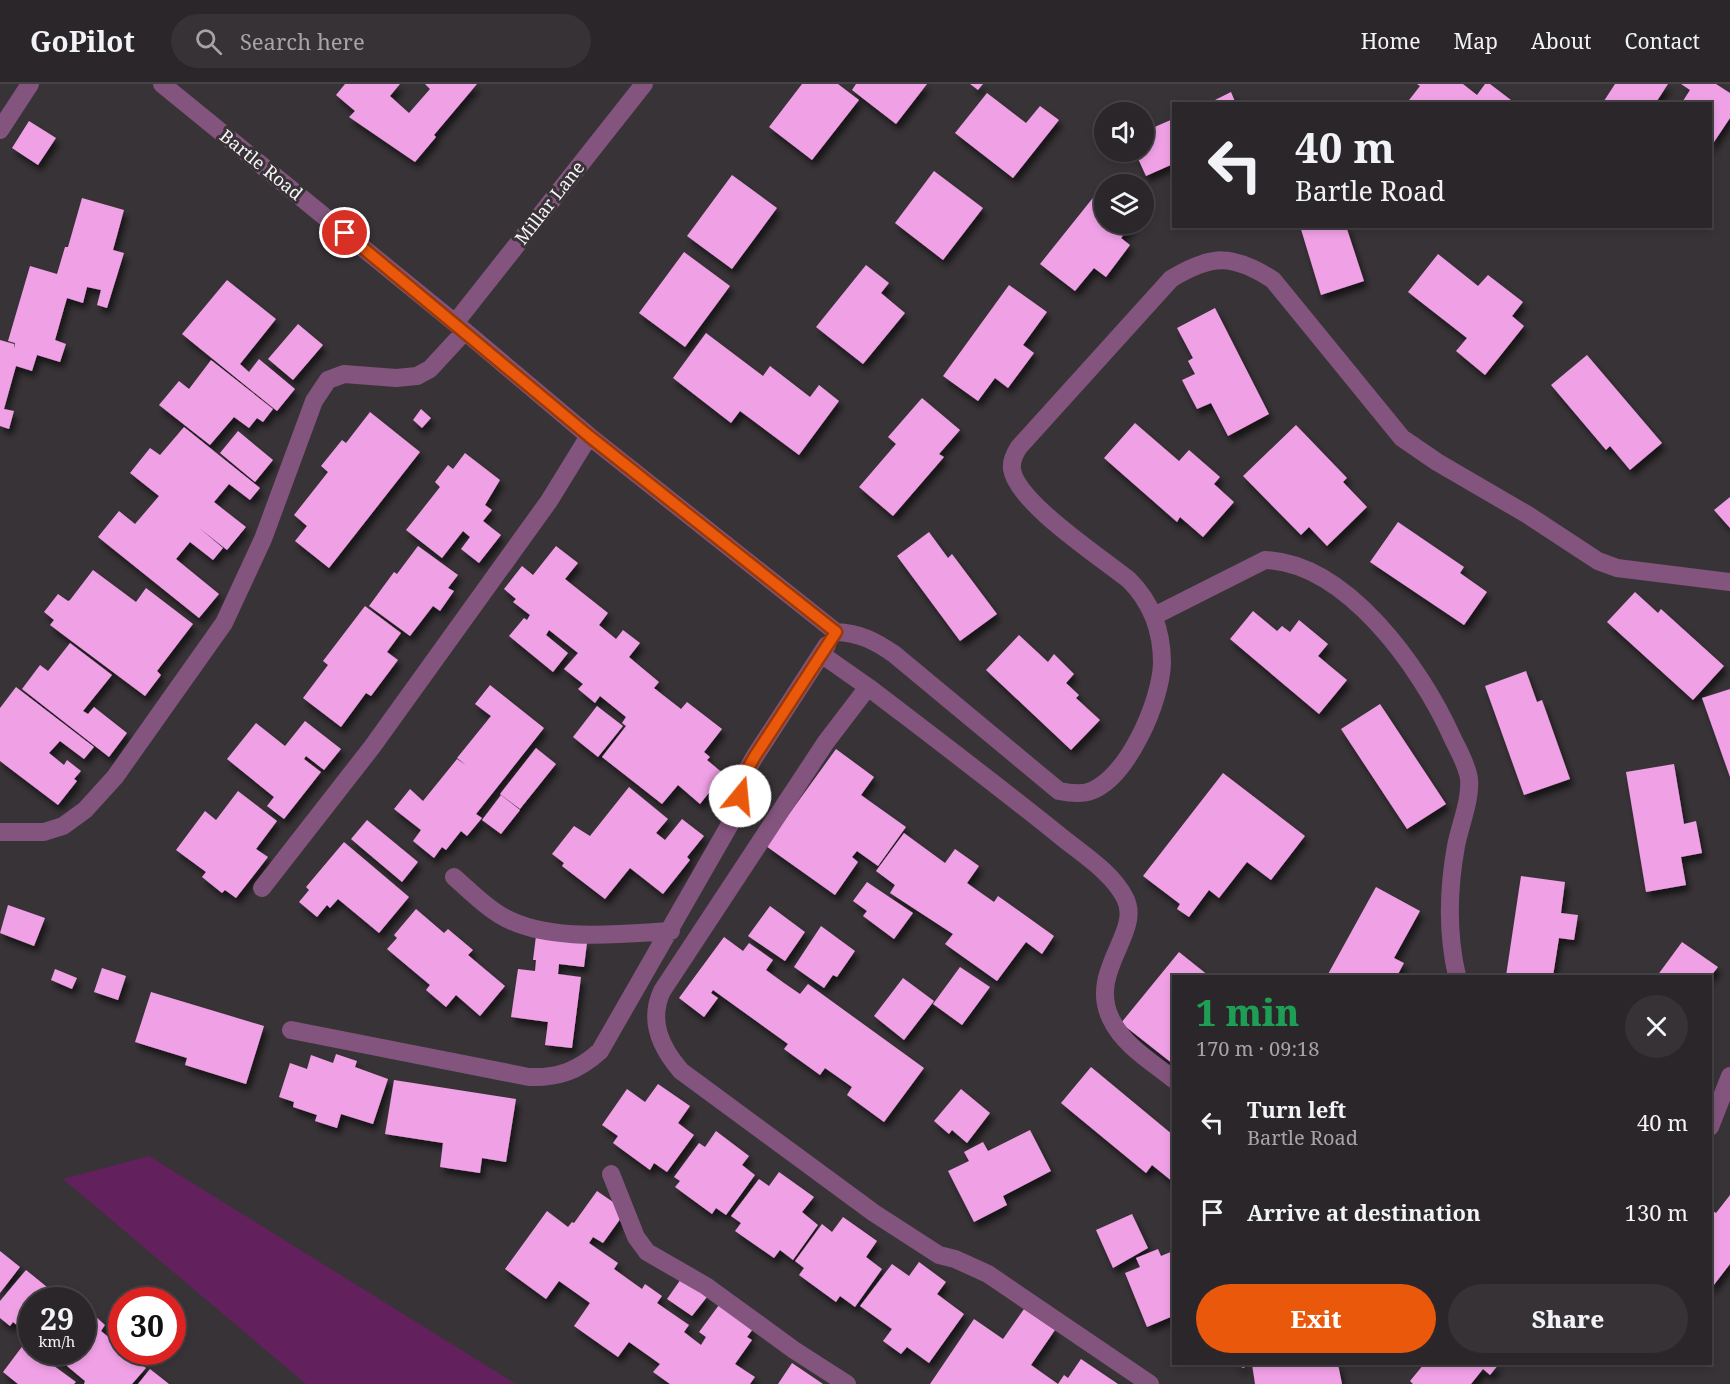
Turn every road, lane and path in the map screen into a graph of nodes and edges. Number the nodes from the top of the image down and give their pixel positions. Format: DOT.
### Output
graph roads {
  1 [pos="30,84"];
  2 [pos="162,84"];
  3 [pos="644,84"];
  4 [pos="0,130"];
  5 [pos="460,327"];
  6 [pos="589,436"];
  7 [pos="1730,582"];
  8 [pos="1154,616"];
  9 [pos="836,632"];
  10 [pos="821,654"];
  11 [pos="868,687"];
  12 [pos="0,832"];
  13 [pos="454,877"];
  14 [pos="262,888"];
  15 [pos="671,931"];
  16 [pos="1457,975"];
  17 [pos="291,1030"];
  18 [pos="1730,1076"];
  19 [pos="1172,1078"];
  20 [pos="1712,1122"];
  21 [pos="611,1174"];
  22 [pos="847,1384"];
  23 [pos="1150,1384"];
  1 -- 4 [label="street"];
  2 -- 5 [label="street, Bartle Road"];
  3 -- 5 [label="street, Millar Lane"];
  5 -- 6 [label="street, Bartle Road"];
  5 -- 12 [label="street, Millar Lane"];
  6 -- 9 [label="street, Bartle Road"];
  6 -- 14 [label="street"];
  7 -- 8 [label="street"];
  8 -- 9 [label="street"];
  8 -- 16 [label="street"];
  9 -- 10 [label="street"];
  10 -- 11 [label="street"];
  10 -- 15 [label="street"];
  11 -- 19 [label="street"];
  11 -- 23 [label="street"];
  13 -- 15 [label="street"];
  15 -- 17 [label="street"];
  18 -- 20 [label="street"];
  21 -- 22 [label="street"];
}
